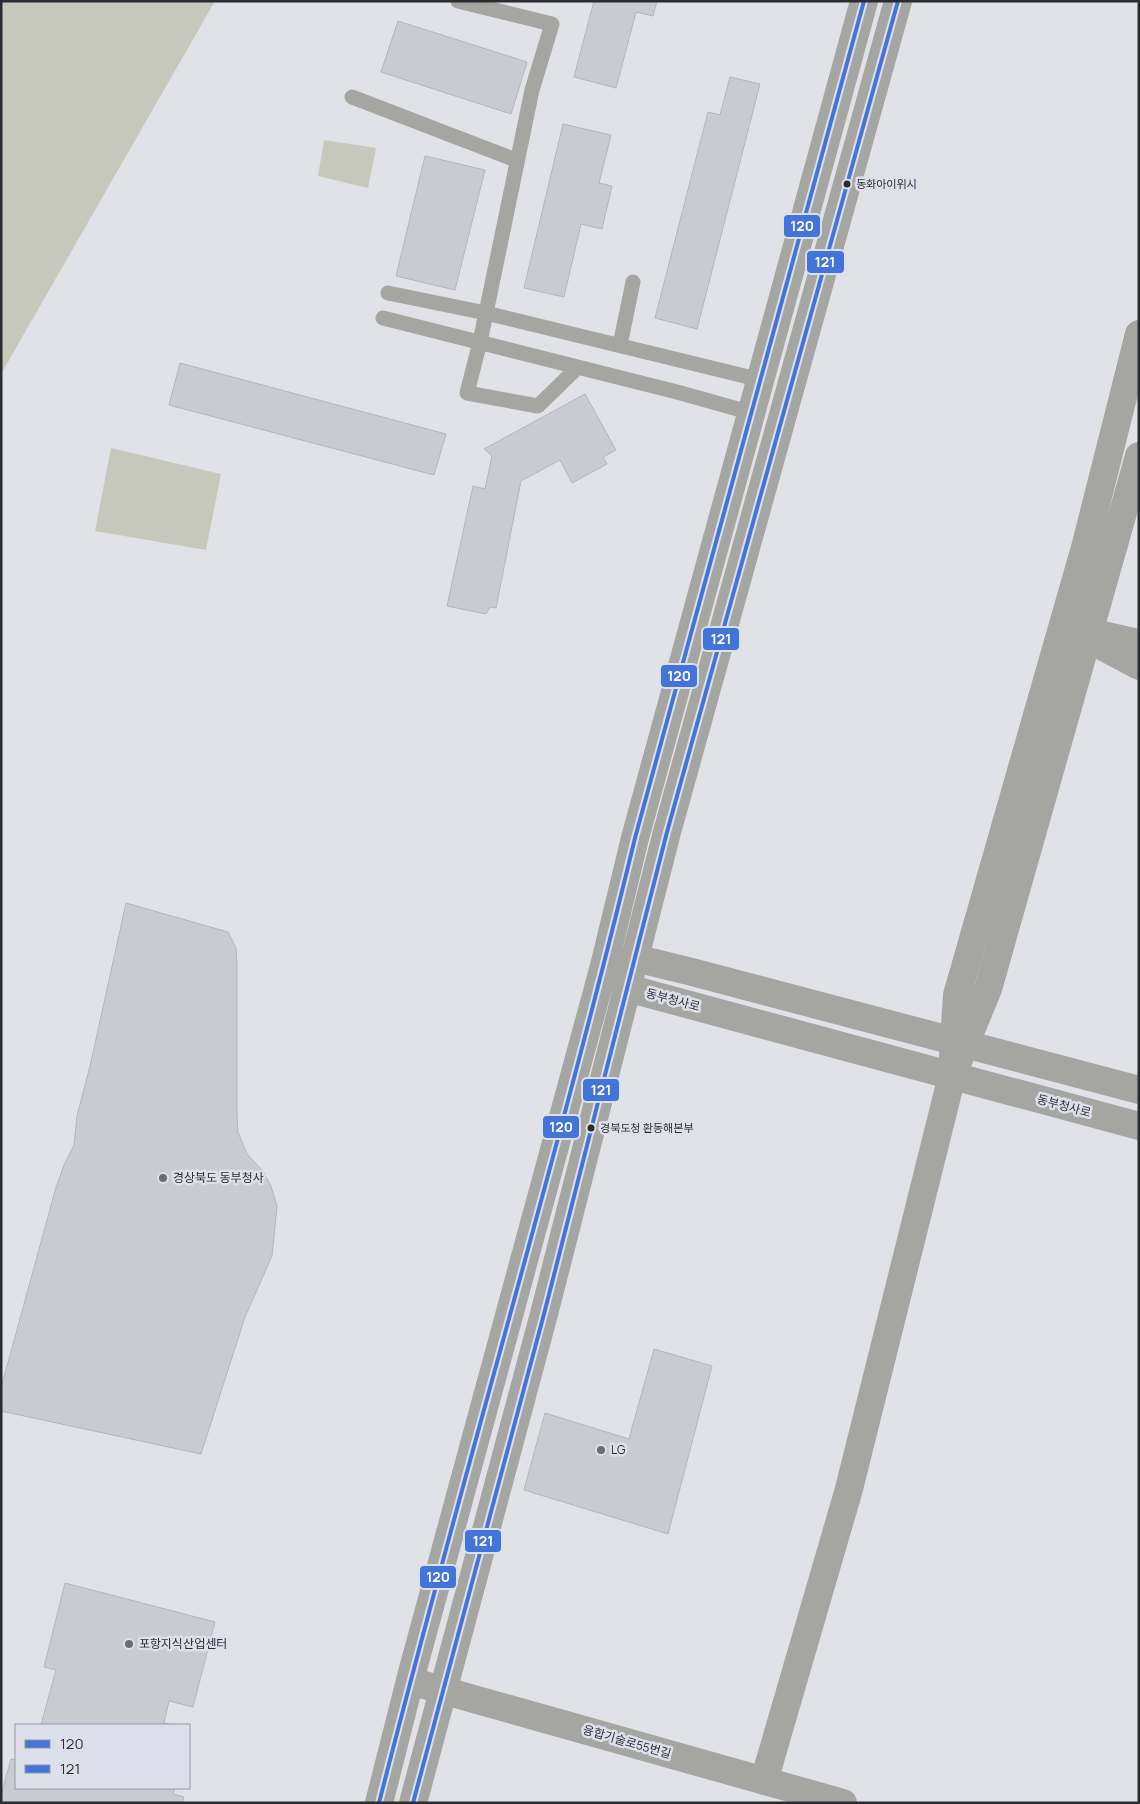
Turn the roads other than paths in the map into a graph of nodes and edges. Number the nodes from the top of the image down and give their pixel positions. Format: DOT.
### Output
graph roads {
  1 [pos="458,1"];
  2 [pos="864,1"];
  3 [pos="898,1"];
  4 [pos="352,97"];
  5 [pos="516,160"];
  6 [pos="633,282"];
  7 [pos="388,293"];
  8 [pos="486,313"];
  9 [pos="383,318"];
  10 [pos="1139,334"];
  11 [pos="480,342"];
  12 [pos="620,345"];
  13 [pos="577,368"];
  14 [pos="761,380"];
  15 [pos="752,413"];
  16 [pos="1139,456"];
  17 [pos="1062,626"];
  18 [pos="1088,635"];
  19 [pos="1139,643"];
  20 [pos="1139,666"];
  21 [pos="635,958"];
  22 [pos="604,966"];
  23 [pos="628,988"];
  24 [pos="959,1043"];
  25 [pos="952,1076"];
  26 [pos="1139,1090"];
  27 [pos="1139,1126"];
  28 [pos="410,1681"];
  29 [pos="443,1690"];
  30 [pos="764,1781"];
  31 [pos="379,1803"];
  32 [pos="414,1803"];
  33 [pos="843,1803"];
  1 -- 5 [label="lane"];
  2 -- 14 [label="street"];
  3 -- 21 [label="street"];
  4 -- 5 [label="lane"];
  5 -- 8 [label="lane"];
  6 -- 12 [label="lane"];
  7 -- 8 [label="lane"];
  8 -- 11 [label="lane"];
  8 -- 12 [label="lane"];
  9 -- 11 [label="lane"];
  10 -- 17 [label="street"];
  11 -- 13 [label="lane"];
  11 -- 13 [label="lane"];
  12 -- 14 [label="lane"];
  13 -- 15 [label="lane"];
  14 -- 15 [label="street"];
  15 -- 22 [label="street"];
  16 -- 18 [label="street"];
  17 -- 18 [label="street"];
  17 -- 24 [label="street"];
  18 -- 19 [label="street"];
  18 -- 20 [label="street"];
  18 -- 24 [label="street"];
  21 -- 22 [label="street"];
  21 -- 23 [label="street"];
  21 -- 24 [label="street"];
  22 -- 23 [label="street, 동부청사로"];
  22 -- 28 [label="street"];
  23 -- 25 [label="street, 동부청사로"];
  23 -- 29 [label="street"];
  24 -- 25 [label="street"];
  24 -- 26 [label="street"];
  25 -- 27 [label="street, 동부청사로"];
  25 -- 30 [label="street"];
  28 -- 29 [label="street, 융합기술로55번길"];
  28 -- 31 [label="street"];
  29 -- 30 [label="street, 융합기술로55번길"];
  29 -- 32 [label="street"];
  30 -- 33 [label="street, 융합기술로55번길"];
}
